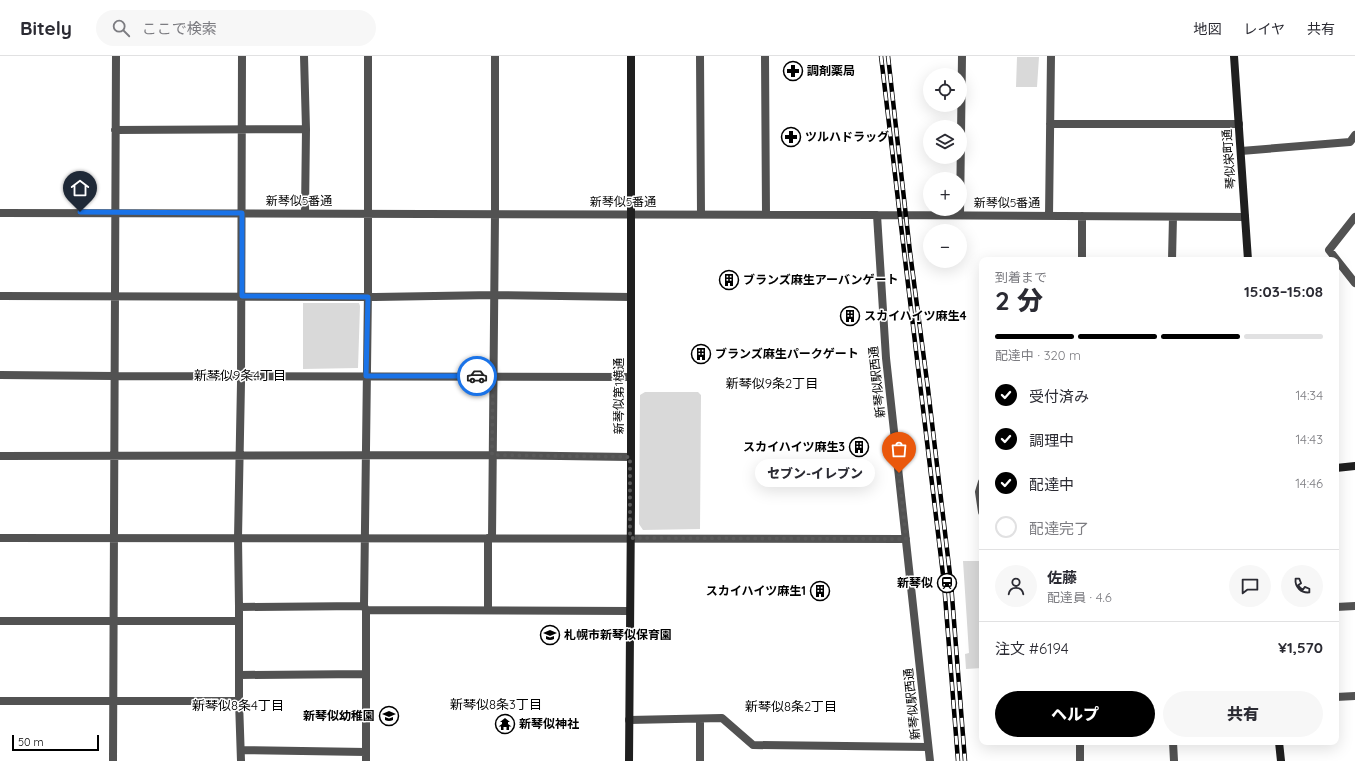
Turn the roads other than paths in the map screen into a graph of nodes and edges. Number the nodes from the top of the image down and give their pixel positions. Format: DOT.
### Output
graph roads {
  1 [pos="116,56"];
  2 [pos="242,56"];
  3 [pos="304,56"];
  4 [pos="368,56"];
  5 [pos="495,56"];
  6 [pos="631,56"];
  7 [pos="700,56"];
  8 [pos="765,56"];
  9 [pos="962,56"];
  10 [pos="1051,56"];
  11 [pos="1234,56"];
  12 [pos="1050,124"];
  13 [pos="1239,124"];
  14 [pos="242,129"];
  15 [pos="306,129"];
  16 [pos="115,130"];
  17 [pos="1355,136"];
  18 [pos="1241,151"];
  19 [pos="961,172"];
  20 [pos="114,212"];
  21 [pos="0,213"];
  22 [pos="242,213"];
  23 [pos="305,213"];
  24 [pos="368,213"];
  25 [pos="495,214"];
  26 [pos="631,214"];
  27 [pos="701,214"];
  28 [pos="766,214"];
  29 [pos="876,215"];
  30 [pos="923,215"];
  31 [pos="967,215"];
  32 [pos="1049,216"];
  33 [pos="1082,216"];
  34 [pos="1173,217"];
  35 [pos="1245,217"];
  36 [pos="1355,217"];
  37 [pos="1082,257"];
  38 [pos="1172,257"];
  39 [pos="1248,257"];
  40 [pos="1335,257"];
  41 [pos="1339,263"];
  42 [pos="1355,283"];
  43 [pos="114,295"];
  44 [pos="494,295"];
  45 [pos="0,296"];
  46 [pos="242,296"];
  47 [pos="368,297"];
  48 [pos="631,297"];
  49 [pos="0,375"];
  50 [pos="114,376"];
  51 [pos="241,376"];
  52 [pos="366,376"];
  53 [pos="493,376"];
  54 [pos="631,377"];
  55 [pos="114,455"];
  56 [pos="366,455"];
  57 [pos="492,455"];
  58 [pos="0,456"];
  59 [pos="240,456"];
  60 [pos="630,457"];
  61 [pos="1355,466"];
  62 [pos="1339,468"];
  63 [pos="0,538"];
  64 [pos="113,538"];
  65 [pos="238,538"];
  66 [pos="364,538"];
  67 [pos="490,538"];
  68 [pos="630,538"];
  69 [pos="906,539"];
  70 [pos="1355,606"];
  71 [pos="239,607"];
  72 [pos="1339,607"];
  73 [pos="365,608"];
  74 [pos="488,610"];
  75 [pos="630,611"];
  76 [pos="0,621"];
  77 [pos="113,621"];
  78 [pos="238,621"];
  79 [pos="366,674"];
  80 [pos="240,675"];
  81 [pos="1355,696"];
  82 [pos="1339,697"];
  83 [pos="0,701"];
  84 [pos="113,701"];
  85 [pos="239,701"];
  86 [pos="700,718"];
  87 [pos="629,720"];
  88 [pos="1080,745"];
  89 [pos="1173,745"];
  90 [pos="1279,745"];
  91 [pos="928,747"];
  92 [pos="241,750"];
  93 [pos="366,752"];
  94 [pos="113,761"];
  95 [pos="241,761"];
  96 [pos="366,761"];
  97 [pos="629,761"];
  98 [pos="700,761"];
  99 [pos="930,761"];
  100 [pos="1080,761"];
  101 [pos="1174,761"];
  102 [pos="1280,761"];
  1 -- 16 [label="street"];
  2 -- 14 [label="street"];
  3 -- 15 [label="street"];
  4 -- 24 [label="street"];
  5 -- 25 [label="street"];
  6 -- 26 [label="street, 新琴似第1横通"];
  7 -- 27 [label="street"];
  8 -- 28 [label="street"];
  9 -- 19 [label="street"];
  10 -- 12 [label="street"];
  11 -- 13 [label="street, 琴似栄町通"];
  12 -- 13 [label="street"];
  12 -- 32 [label="street"];
  13 -- 18 [label="street, 琴似栄町通"];
  14 -- 15 [label="street"];
  14 -- 16 [label="street"];
  14 -- 22 [label="street"];
  15 -- 23 [label="street"];
  16 -- 20 [label="street"];
  17 -- 18 [label="street"];
  18 -- 35 [label="street, 琴似栄町通"];
  20 -- 21 [label="street, 新琴似5番通"];
  20 -- 22 [label="street, 新琴似5番通"];
  20 -- 43 [label="street"];
  22 -- 23 [label="street, 新琴似5番通"];
  22 -- 46 [label="street"];
  23 -- 24 [label="street, 新琴似5番通"];
  24 -- 25 [label="street, 新琴似5番通"];
  24 -- 47 [label="street"];
  25 -- 26 [label="street, 新琴似5番通"];
  25 -- 44 [label="street"];
  26 -- 27 [label="street, 新琴似5番通"];
  26 -- 48 [label="street, 新琴似第1横通"];
  27 -- 28 [label="street, 新琴似5番通"];
  28 -- 29 [label="street, 新琴似5番通"];
  29 -- 30 [label="street, 新琴似5番通"];
  29 -- 69 [label="street, 新琴似駅西通"];
  31 -- 32 [label="street, 新琴似5番通"];
  32 -- 33 [label="street, 新琴似5番通"];
  33 -- 34 [label="street, 新琴似5番通"];
  33 -- 37 [label="street"];
  34 -- 35 [label="street, 新琴似5番通"];
  34 -- 38 [label="street"];
  35 -- 39 [label="street, 琴似栄町通"];
  36 -- 40 [label="street"];
  41 -- 42 [label="street"];
  43 -- 45 [label="street"];
  43 -- 46 [label="street"];
  43 -- 50 [label="street"];
  44 -- 47 [label="street"];
  44 -- 48 [label="street"];
  44 -- 53 [label="street"];
  46 -- 47 [label="street"];
  46 -- 51 [label="street"];
  47 -- 52 [label="street"];
  48 -- 54 [label="street, 新琴似第1横通"];
  49 -- 50 [label="street"];
  50 -- 51 [label="street"];
  50 -- 55 [label="street"];
  51 -- 52 [label="street"];
  51 -- 59 [label="street"];
  52 -- 53 [label="street"];
  52 -- 56 [label="street"];
  53 -- 54 [label="street"];
  53 -- 57 [label="street"];
  54 -- 60 [label="street, 新琴似第1横通"];
  55 -- 58 [label="street"];
  55 -- 59 [label="street"];
  55 -- 64 [label="street"];
  56 -- 57 [label="street"];
  56 -- 59 [label="street"];
  56 -- 66 [label="street"];
  57 -- 60 [label="street"];
  57 -- 67 [label="street"];
  59 -- 65 [label="street"];
  60 -- 68 [label="street, 新琴似第1横通"];
  61 -- 62 [label="street"];
  63 -- 64 [label="street"];
  64 -- 65 [label="street"];
  64 -- 77 [label="street"];
  65 -- 66 [label="street"];
  65 -- 71 [label="street"];
  66 -- 67 [label="street"];
  66 -- 73 [label="street"];
  67 -- 68 [label="street"];
  67 -- 74 [label="street"];
  68 -- 69 [label="street"];
  68 -- 75 [label="street, 新琴似第1横通"];
  69 -- 91 [label="street, 新琴似駅西通"];
  70 -- 72 [label="street"];
  71 -- 73 [label="street"];
  71 -- 78 [label="street"];
  73 -- 74 [label="street"];
  73 -- 79 [label="street"];
  74 -- 75 [label="street"];
  75 -- 87 [label="street, 新琴似第1横通"];
  76 -- 77 [label="street"];
  77 -- 78 [label="street"];
  77 -- 84 [label="street"];
  78 -- 80 [label="street"];
  79 -- 80 [label="street"];
  79 -- 93 [label="street"];
  80 -- 85 [label="street"];
  81 -- 82 [label="street"];
  83 -- 84 [label="street"];
  84 -- 85 [label="street"];
  84 -- 94 [label="street"];
  85 -- 92 [label="street"];
  86 -- 87 [label="street"];
  86 -- 91 [label="street"];
  86 -- 98 [label="street"];
  87 -- 97 [label="street, 新琴似第1横通"];
  88 -- 100 [label="street"];
  89 -- 101 [label="street"];
  90 -- 102 [label="street"];
  91 -- 99 [label="street, 新琴似駅西通"];
  92 -- 93 [label="street"];
  92 -- 95 [label="street"];
  93 -- 96 [label="street"];
}
